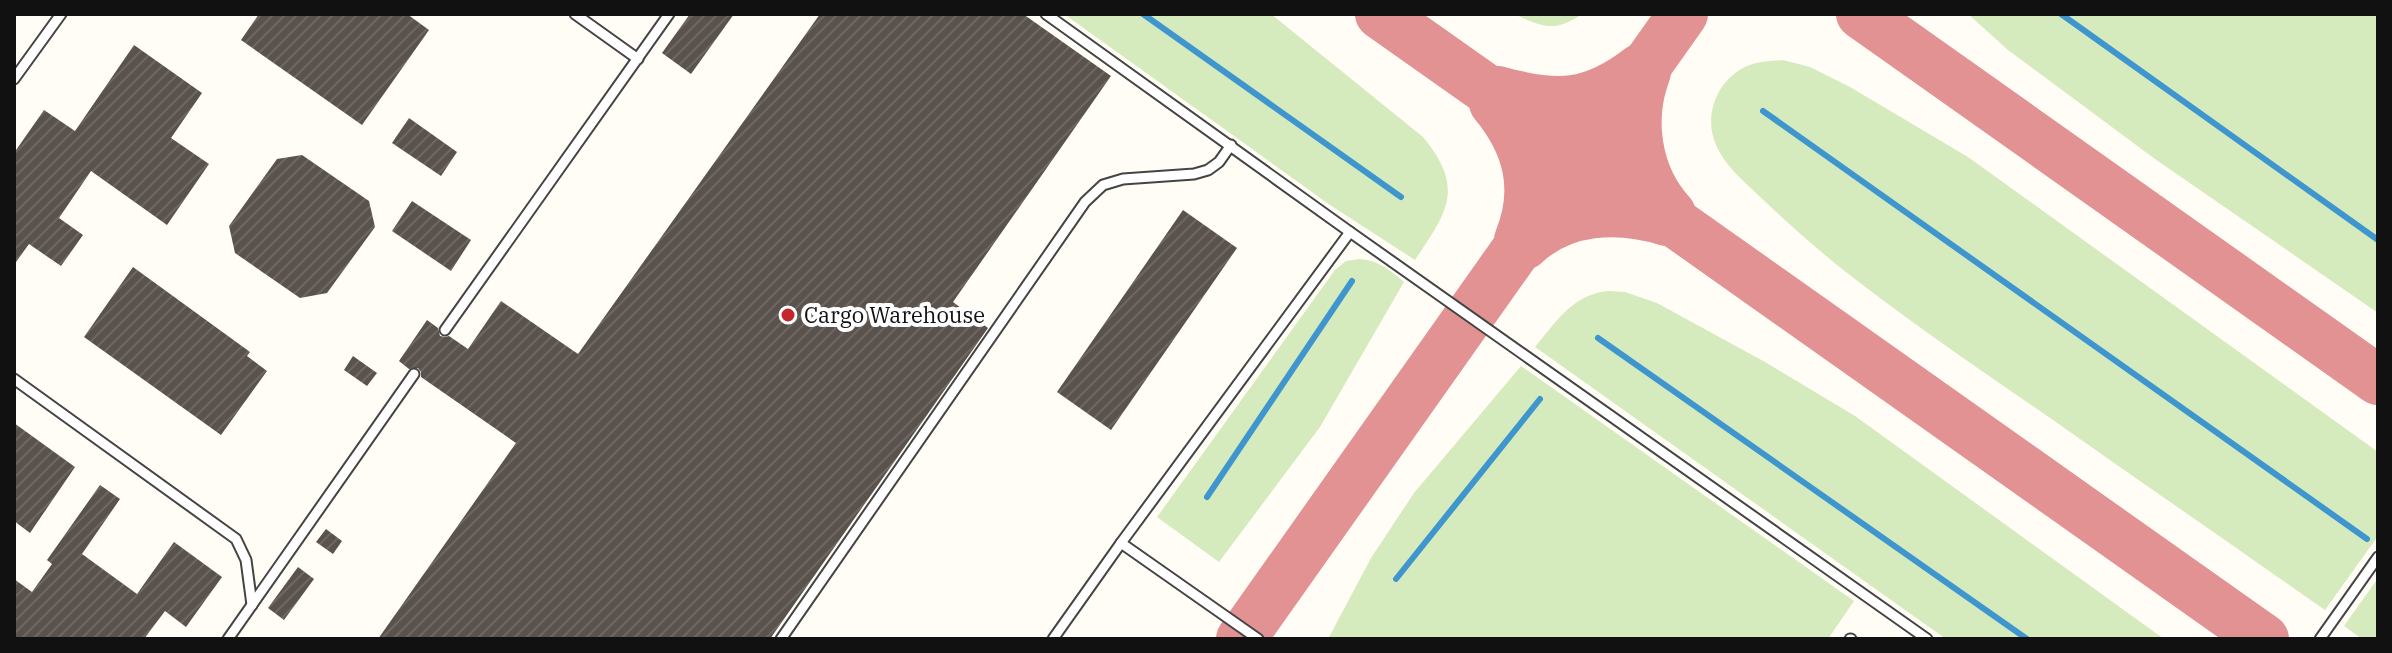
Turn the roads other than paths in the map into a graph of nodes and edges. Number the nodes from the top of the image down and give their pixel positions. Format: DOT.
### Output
graph roads {
  1 [pos="61,14"];
  2 [pos="575,14"];
  3 [pos="669,14"];
  4 [pos="1046,14"];
  5 [pos="638,59"];
  6 [pos="14,79"];
  7 [pos="1231,145"];
  8 [pos="1350,232"];
  9 [pos="445,330"];
  10 [pos="414,374"];
  11 [pos="14,379"];
  12 [pos="1121,543"];
  13 [pos="2378,557"];
  14 [pos="252,605"];
  15 [pos="228,639"];
  16 [pos="781,639"];
  17 [pos="1053,639"];
  18 [pos="1258,639"];
  19 [pos="1927,639"];
  20 [pos="2320,639"];
  1 -- 6 [label="lane"];
  2 -- 5 [label="lane"];
  3 -- 5 [label="lane"];
  4 -- 7 [label="lane"];
  5 -- 9 [label="lane"];
  7 -- 8 [label="lane"];
  7 -- 16 [label="lane"];
  8 -- 12 [label="lane"];
  8 -- 19 [label="lane"];
  10 -- 14 [label="lane"];
  11 -- 14 [label="lane"];
  12 -- 17 [label="lane"];
  12 -- 18 [label="lane"];
  13 -- 20 [label="lane"];
  14 -- 15 [label="lane"];
}
